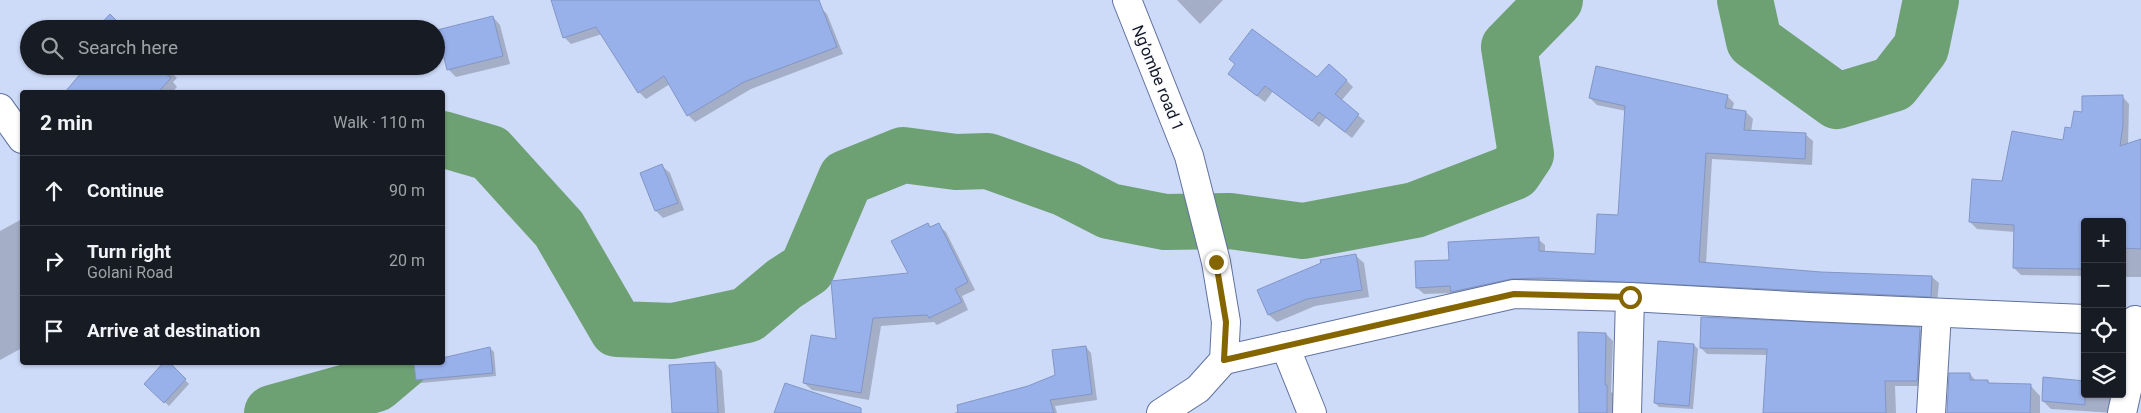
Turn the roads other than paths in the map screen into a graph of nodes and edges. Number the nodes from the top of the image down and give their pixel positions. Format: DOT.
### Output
graph roads {
  1 [pos="1127,0"];
  2 [pos="0,108"];
  3 [pos="20,135"];
  4 [pos="1630,297"];
  5 [pos="1936,313"];
  6 [pos="2081,319"];
  7 [pos="2133,321"];
  8 [pos="1284,346"];
  9 [pos="1224,360"];
  10 [pos="1161,413"];
  11 [pos="1312,413"];
  12 [pos="1627,413"];
  13 [pos="1931,413"];
  14 [pos="2122,413"];
  1 -- 9 [label="street, Ng’ombe road 1"];
  2 -- 3 [label="street"];
  4 -- 5 [label="street"];
  4 -- 8 [label="street"];
  4 -- 12 [label="street"];
  5 -- 6 [label="street"];
  5 -- 13 [label="street"];
  7 -- 14 [label="street"];
  8 -- 9 [label="street"];
  8 -- 11 [label="street"];
  9 -- 10 [label="street"];
}
